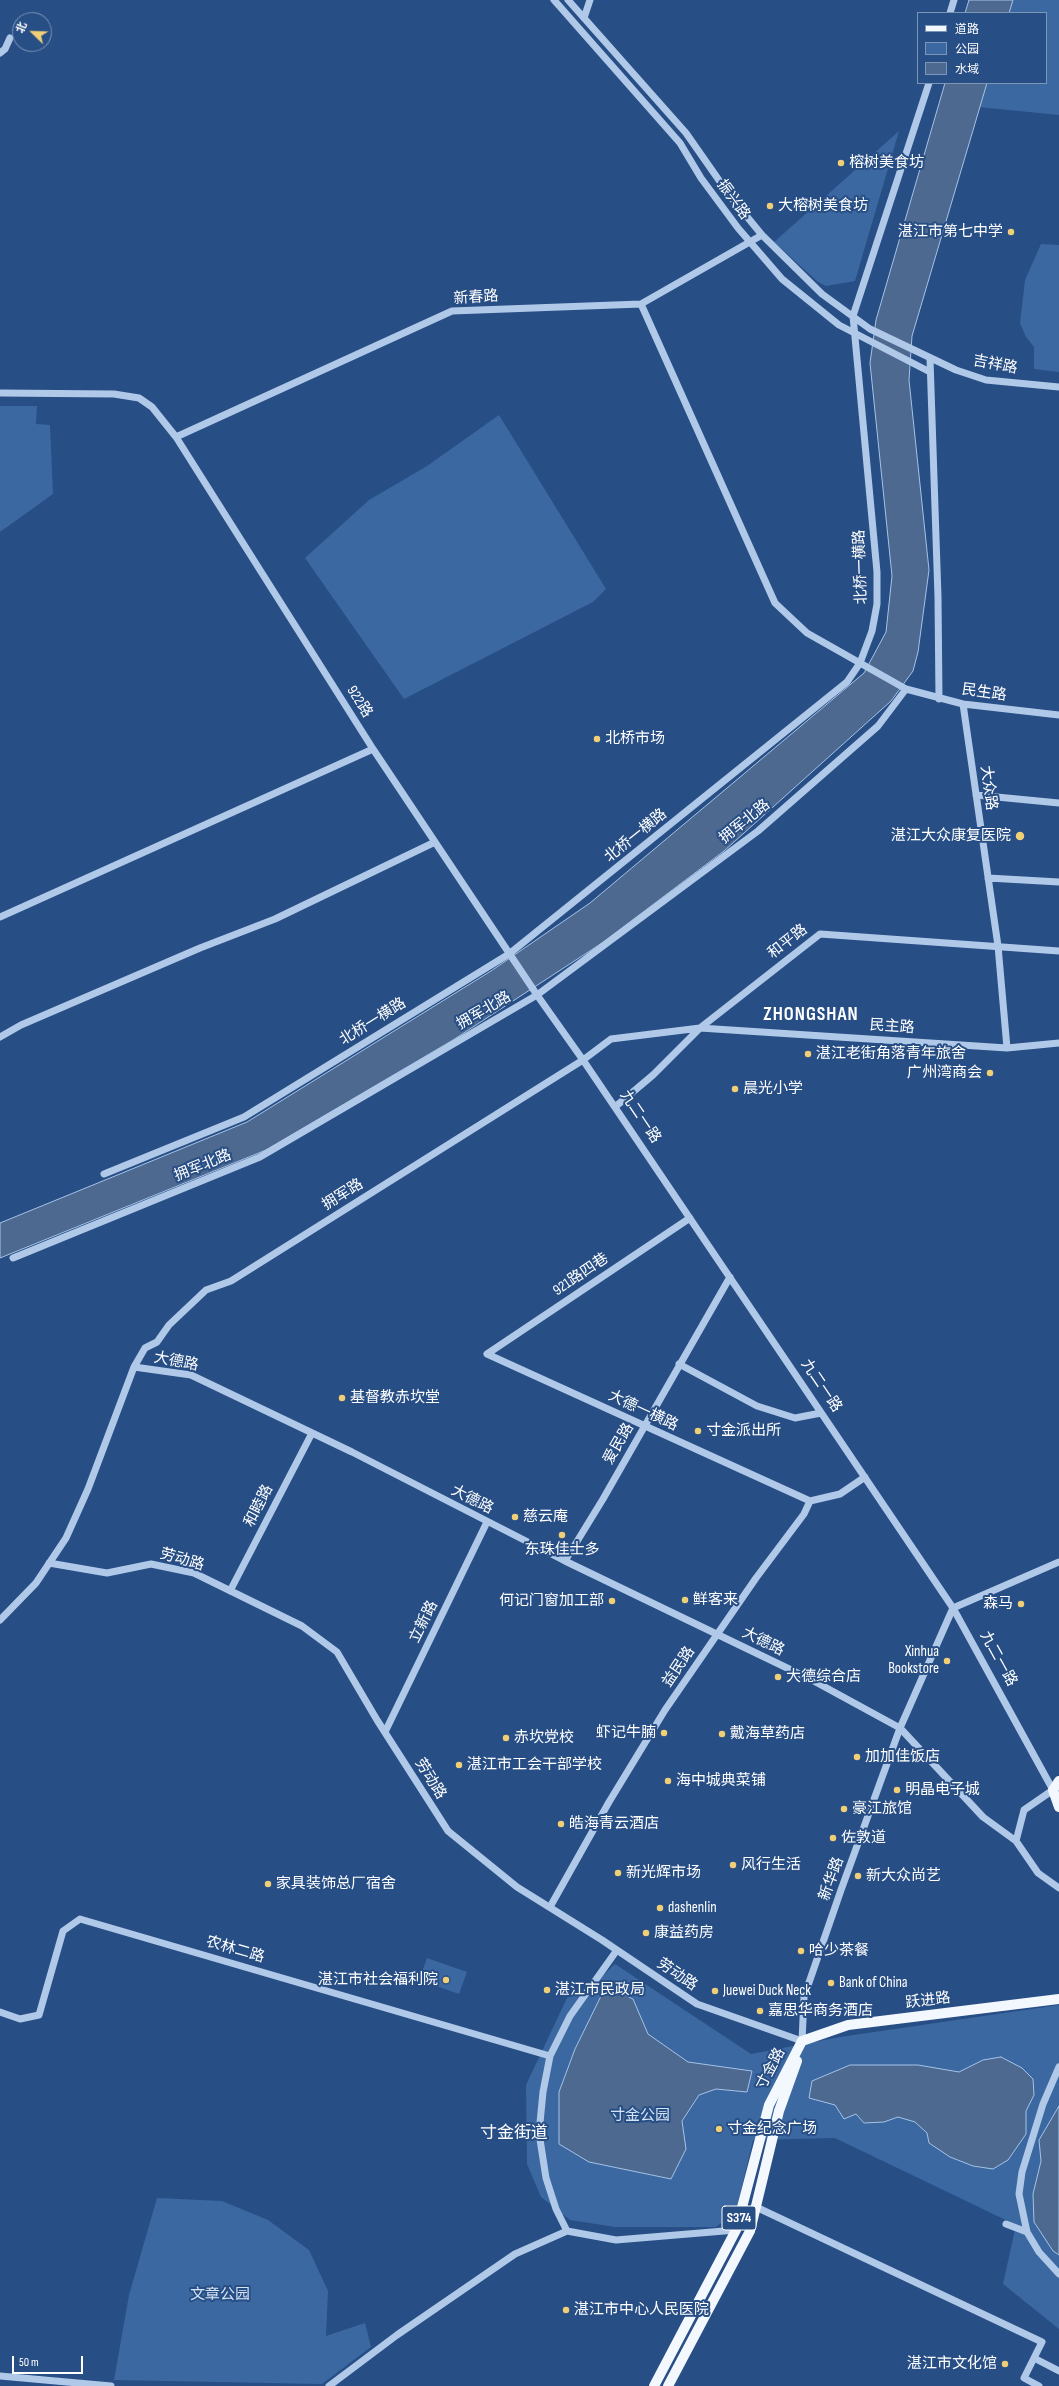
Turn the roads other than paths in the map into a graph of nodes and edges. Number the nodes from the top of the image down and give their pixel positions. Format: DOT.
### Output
graph roads {
  1 [pos="554,0"];
  2 [pos="568,0"];
  3 [pos="590,0"];
  4 [pos="954,0"];
  5 [pos="950,12"];
  6 [pos="584,18"];
  7 [pos="10,38"];
  8 [pos="0,53"];
  9 [pos="929,84"];
  10 [pos="762,235"];
  11 [pos="750,243"];
  12 [pos="641,304"];
  13 [pos="853,316"];
  14 [pos="855,335"];
  15 [pos="930,359"];
  16 [pos="930,372"];
  17 [pos="1059,387"];
  18 [pos="0,393"];
  19 [pos="176,437"];
  20 [pos="860,663"];
  21 [pos="906,689"];
  22 [pos="939,698"];
  23 [pos="963,704"];
  24 [pos="1059,715"];
  25 [pos="373,749"];
  26 [pos="976,796"];
  27 [pos="1059,803"];
  28 [pos="435,842"];
  29 [pos="988,878"];
  30 [pos="1059,882"];
  31 [pos="0,917"];
  32 [pos="998,946"];
  33 [pos="1059,951"];
  34 [pos="509,954"];
  35 [pos="536,995"];
  36 [pos="700,1028"];
  37 [pos="0,1037"];
  38 [pos="1059,1043"];
  39 [pos="1007,1048"];
  40 [pos="583,1060"];
  41 [pos="615,1107"];
  42 [pos="104,1174"];
  43 [pos="690,1218"];
  44 [pos="13,1258"];
  45 [pos="730,1277"];
  46 [pos="487,1354"];
  47 [pos="679,1365"];
  48 [pos="134,1368"];
  49 [pos="821,1412"];
  50 [pos="645,1426"];
  51 [pos="312,1433"];
  52 [pos="865,1477"];
  53 [pos="810,1501"];
  54 [pos="487,1522"];
  55 [pos="565,1561"];
  56 [pos="1059,1562"];
  57 [pos="49,1563"];
  58 [pos="230,1591"];
  59 [pos="953,1608"];
  60 [pos="0,1620"];
  61 [pos="717,1634"];
  62 [pos="900,1728"];
  63 [pos="385,1732"];
  64 [pos="1059,1781"];
  65 [pos="1052,1790"];
  66 [pos="1059,1807"];
  67 [pos="1016,1841"];
  68 [pos="1059,1888"];
  69 [pos="550,1907"];
  70 [pos="617,1950"];
  71 [pos="1059,1999"];
  72 [pos="0,2012"];
  73 [pos="802,2041"];
  74 [pos="550,2056"];
  75 [pos="1059,2067"];
  76 [pos="756,2207"];
  77 [pos="1006,2224"];
  78 [pos="736,2230"];
  79 [pos="567,2231"];
  80 [pos="1027,2232"];
  81 [pos="1059,2274"];
  82 [pos="1034,2358"];
  83 [pos="1059,2371"];
  84 [pos="0,2376"];
  85 [pos="111,2386"];
  86 [pos="329,2386"];
  87 [pos="654,2386"];
  88 [pos="668,2386"];
  89 [pos="1039,2386"];
  1 -- 11 [label="street, 振兴路"];
  2 -- 6 [label="street, 振兴路"];
  3 -- 6 [label="street"];
  4 -- 5 [label="street"];
  6 -- 10 [label="street, 振兴路"];
  7 -- 8 [label="street"];
  9 -- 13 [label="street"];
  10 -- 11 [label="street, 新春路"];
  10 -- 13 [label="street, 振兴路"];
  11 -- 12 [label="street, 新春路"];
  11 -- 14 [label="street, 振兴路"];
  12 -- 19 [label="street, 新春路"];
  12 -- 20 [label="street, 民生路"];
  13 -- 14 [label="street, 北桥一横路"];
  13 -- 15 [label="street, 振兴路"];
  14 -- 16 [label="street, 振兴路"];
  14 -- 20 [label="street, 北桥一横路"];
  15 -- 16 [label="street"];
  15 -- 17 [label="street, 吉祥路"];
  16 -- 22 [label="street"];
  18 -- 19 [label="street, 922路"];
  19 -- 25 [label="street, 922路"];
  20 -- 21 [label="street, 民生路"];
  20 -- 34 [label="street, 北桥一横路"];
  21 -- 22 [label="street, 民生路"];
  21 -- 35 [label="street, 拥军北路"];
  22 -- 23 [label="street, 民生路"];
  23 -- 24 [label="street, 民生路"];
  23 -- 26 [label="street, 大众路"];
  25 -- 28 [label="street, 922路"];
  25 -- 31 [label="street"];
  26 -- 27 [label="street"];
  26 -- 29 [label="street, 大众路"];
  28 -- 34 [label="street, 922路"];
  28 -- 37 [label="street"];
  29 -- 30 [label="street"];
  29 -- 32 [label="street, 大众路"];
  32 -- 33 [label="street, 和平路"];
  32 -- 36 [label="street, 和平路"];
  32 -- 39 [label="street, 大众路"];
  34 -- 35 [label="street, 922路"];
  34 -- 42 [label="street, 北桥一横路"];
  35 -- 40 [label="street, 九二一路"];
  35 -- 44 [label="street, 拥军北路"];
  36 -- 39 [label="street, 民主路"];
  36 -- 40 [label="street"];
  36 -- 41 [label="street, 和平路"];
  38 -- 39 [label="street, 民主路"];
  40 -- 41 [label="street, 九二一路"];
  40 -- 48 [label="street, 拥军路"];
  41 -- 43 [label="street, 九二一路"];
  43 -- 45 [label="street, 九二一路"];
  43 -- 46 [label="street, 921路四巷"];
  45 -- 47 [label="street, 爱民路"];
  45 -- 49 [label="street, 九二一路"];
  46 -- 50 [label="street, 大德一横路"];
  47 -- 49 [label="street"];
  47 -- 50 [label="street, 爱民路"];
  48 -- 51 [label="street, 大德路"];
  48 -- 57 [label="street, 拥军路"];
  49 -- 52 [label="street, 九二一路"];
  50 -- 53 [label="street, 大德一横路"];
  50 -- 55 [label="street, 爱民路"];
  51 -- 54 [label="street, 大德路"];
  51 -- 58 [label="street, 和睦路"];
  52 -- 53 [label="street"];
  52 -- 59 [label="street, 九二一路"];
  53 -- 61 [label="street, 益民路"];
  54 -- 55 [label="street, 大德路"];
  54 -- 63 [label="street, 立新路"];
  55 -- 61 [label="street, 大德路"];
  56 -- 59 [label="street"];
  57 -- 58 [label="street, 劳动路"];
  57 -- 60 [label="street, 拥军路"];
  58 -- 63 [label="street, 劳动路"];
  59 -- 62 [label="street, 新华路"];
  59 -- 65 [label="street, 九二一路"];
  61 -- 62 [label="street, 大德路"];
  61 -- 69 [label="street, 益民路"];
  62 -- 67 [label="street, 大德路"];
  62 -- 73 [label="street, 新华路"];
  63 -- 69 [label="street, 劳动路"];
  64 -- 65 [label="main road"];
  65 -- 66 [label="main road, 九二一路"];
  65 -- 67 [label="street"];
  67 -- 68 [label="street, 大德路"];
  69 -- 70 [label="street, 劳动路"];
  70 -- 73 [label="street, 劳动路"];
  70 -- 74 [label="street"];
  71 -- 73 [label="main road, 跃进路"];
  72 -- 74 [label="street, 农林二路"];
  73 -- 76 [label="main road, 寸金路 / S374"];
  73 -- 78 [label="main road, 寸金路 / S374"];
  74 -- 79 [label="street"];
  75 -- 80 [label="street"];
  76 -- 82 [label="street"];
  76 -- 88 [label="main road, 寸金路 / S374"];
  77 -- 80 [label="street"];
  78 -- 79 [label="street"];
  78 -- 87 [label="main road, 寸金路 / S374"];
  79 -- 86 [label="street"];
  80 -- 81 [label="street"];
  82 -- 83 [label="street"];
  82 -- 89 [label="street"];
  84 -- 85 [label="street"];
}
